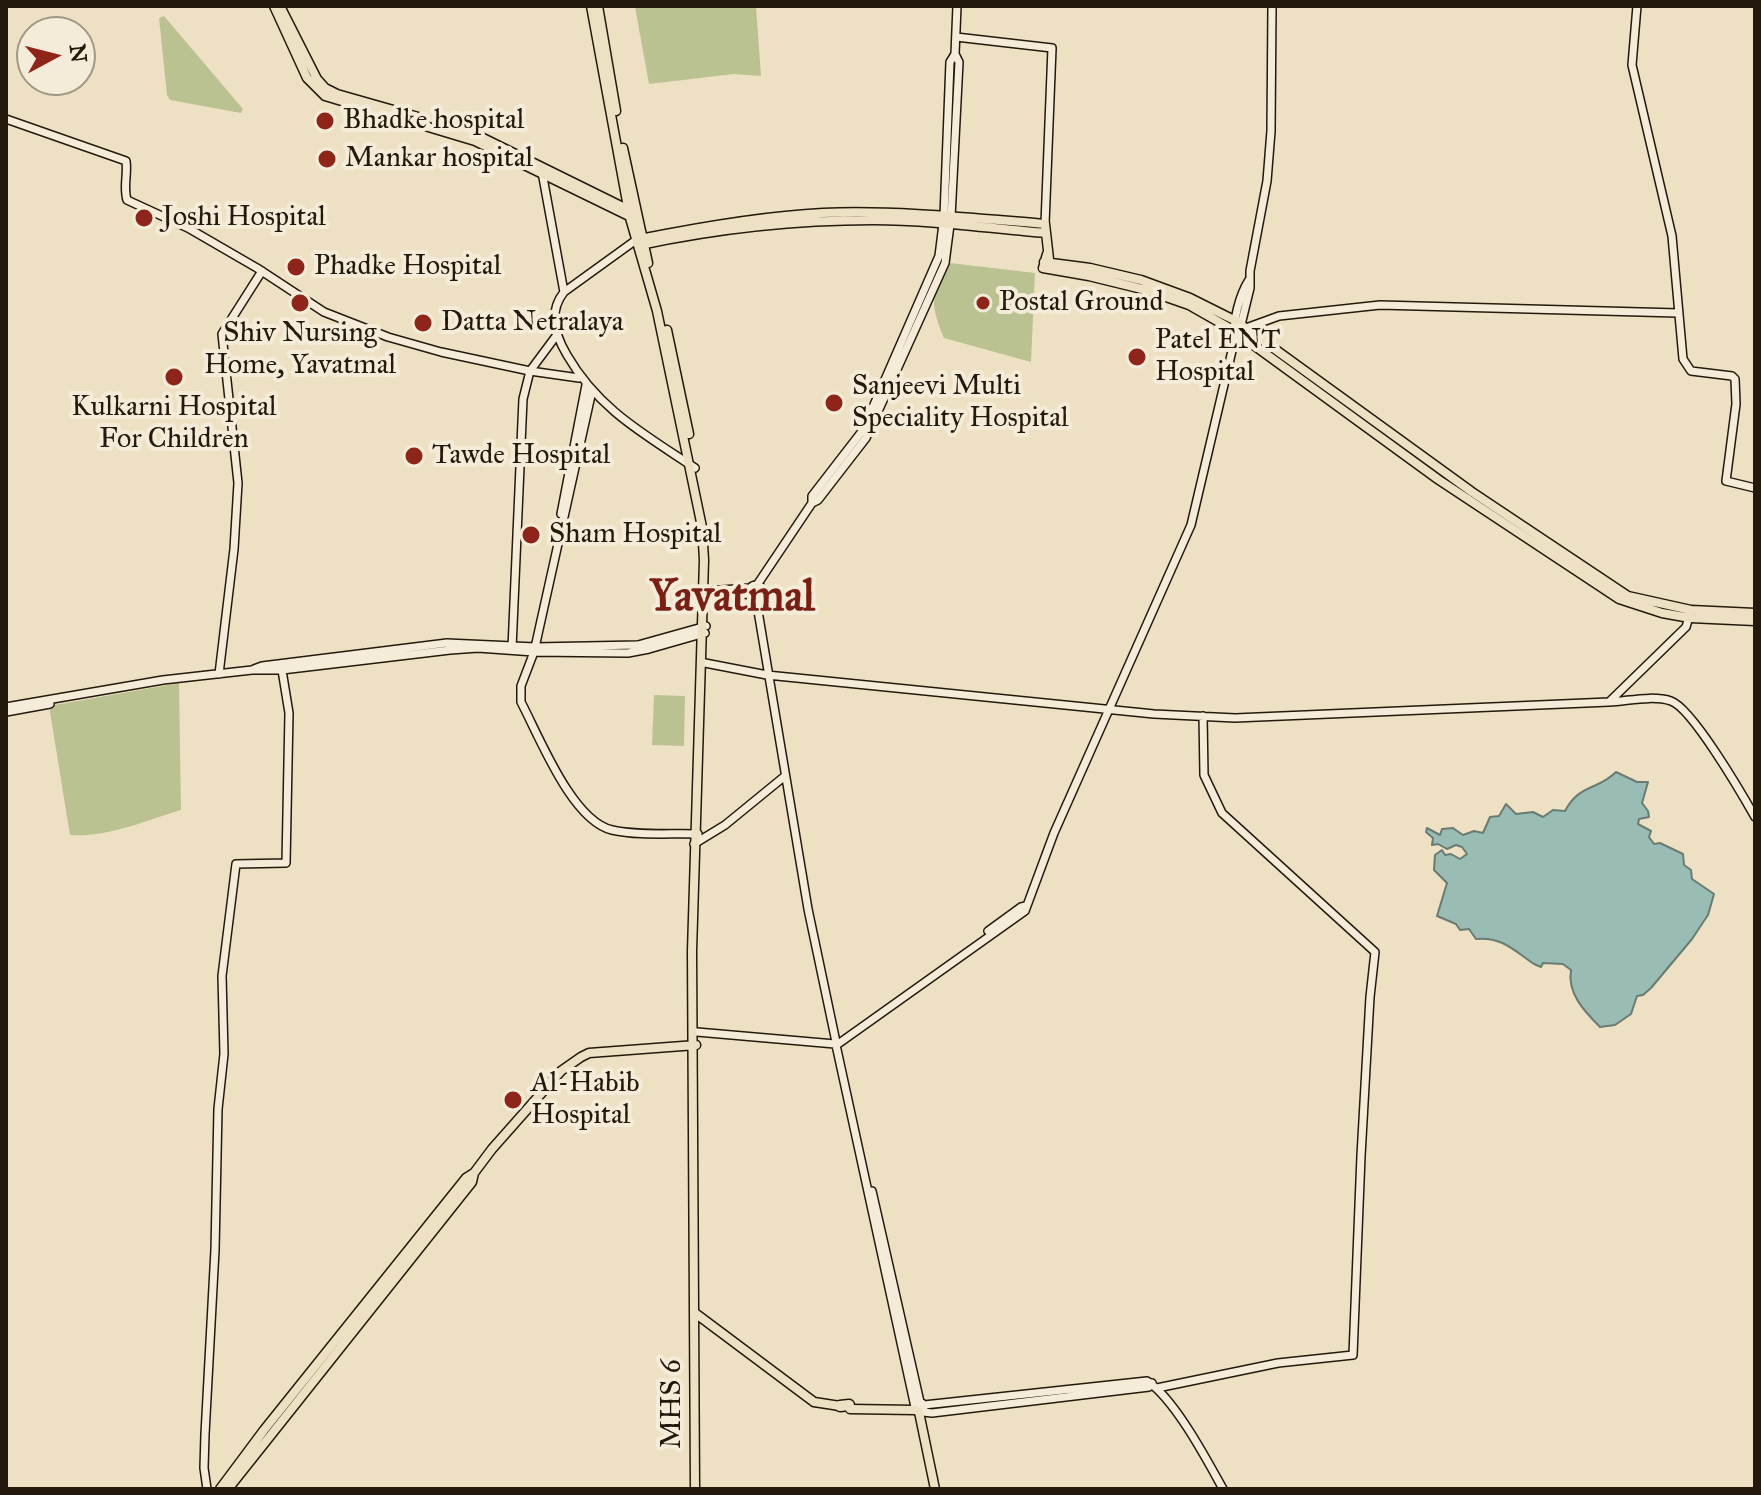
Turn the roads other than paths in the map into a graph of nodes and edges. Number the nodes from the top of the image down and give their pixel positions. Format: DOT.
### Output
graph roads {
  1 [pos="274,6"];
  2 [pos="280,6"];
  3 [pos="591,6"];
  4 [pos="598,6"];
  5 [pos="957,6"];
  6 [pos="1272,6"];
  7 [pos="1637,6"];
  8 [pos="956,37"];
  9 [pos="6,119"];
  10 [pos="542,172"];
  11 [pos="633,215"];
  12 [pos="947,221"];
  13 [pos="1045,228"];
  14 [pos="638,243"];
  15 [pos="262,271"];
  16 [pos="564,292"];
  17 [pos="1678,313"];
  18 [pos="1238,329"];
  19 [pos="556,336"];
  20 [pos="530,371"];
  21 [pos="579,378"];
  22 [pos="589,388"];
  23 [pos="692,466"];
  24 [pos="1755,488"];
  25 [pos="753,591"];
  26 [pos="707,594"];
  27 [pos="1755,613"];
  28 [pos="1691,614"];
  29 [pos="1755,621"];
  30 [pos="703,630"];
  31 [pos="512,648"];
  32 [pos="532,651"];
  33 [pos="705,663"];
  34 [pos="282,667"];
  35 [pos="219,674"];
  36 [pos="767,675"];
  37 [pos="1609,702"];
  38 [pos="1108,707"];
  39 [pos="6,709"];
  40 [pos="1203,716"];
  41 [pos="785,776"];
  42 [pos="1755,817"];
  43 [pos="696,839"];
  44 [pos="697,1032"];
  45 [pos="837,1044"];
  46 [pos="694,1045"];
  47 [pos="474,1173"];
  48 [pos="697,1316"];
  49 [pos="1154,1386"];
  50 [pos="919,1408"];
  51 [pos="207,1489"];
  52 [pos="220,1489"];
  53 [pos="228,1489"];
  54 [pos="697,1489"];
  55 [pos="936,1489"];
  56 [pos="1223,1489"];
  1 -- 10 [label="main road"];
  2 -- 10 [label="main road"];
  3 -- 11 [label="main road"];
  4 -- 11 [label="main road"];
  5 -- 8 [label="street"];
  6 -- 18 [label="street"];
  7 -- 17 [label="street"];
  8 -- 12 [label="street"];
  8 -- 13 [label="street"];
  9 -- 15 [label="street"];
  10 -- 11 [label="main road"];
  10 -- 16 [label="street"];
  11 -- 14 [label="main road"];
  12 -- 13 [label="main road"];
  12 -- 14 [label="main road"];
  12 -- 25 [label="street"];
  13 -- 18 [label="main road"];
  14 -- 16 [label="street"];
  14 -- 23 [label="main road"];
  15 -- 20 [label="street"];
  15 -- 35 [label="street"];
  16 -- 19 [label="street"];
  17 -- 18 [label="street"];
  17 -- 24 [label="street"];
  18 -- 28 [label="main road"];
  18 -- 38 [label="street"];
  19 -- 20 [label="street"];
  19 -- 21 [label="street"];
  20 -- 21 [label="street"];
  20 -- 31 [label="street"];
  21 -- 22 [label="street"];
  22 -- 23 [label="street"];
  22 -- 32 [label="street"];
  23 -- 26 [label="main road"];
  23 -- 30 [label="main road"];
  25 -- 26 [label="street"];
  25 -- 36 [label="street"];
  26 -- 30 [label="main road"];
  27 -- 28 [label="main road"];
  28 -- 29 [label="main road"];
  28 -- 37 [label="street"];
  30 -- 32 [label="street"];
  30 -- 33 [label="main road"];
  30 -- 43 [label="main road"];
  31 -- 32 [label="street"];
  31 -- 34 [label="street"];
  32 -- 43 [label="street"];
  33 -- 36 [label="street"];
  33 -- 43 [label="main road"];
  34 -- 35 [label="street"];
  34 -- 51 [label="street"];
  35 -- 39 [label="street"];
  36 -- 38 [label="street"];
  36 -- 41 [label="street"];
  37 -- 40 [label="street"];
  37 -- 42 [label="street"];
  38 -- 40 [label="street"];
  38 -- 45 [label="street"];
  40 -- 49 [label="street"];
  41 -- 43 [label="street"];
  41 -- 45 [label="street"];
  43 -- 44 [label="main road"];
  43 -- 46 [label="main road"];
  44 -- 45 [label="street"];
  44 -- 46 [label="main road"];
  45 -- 50 [label="street"];
  46 -- 47 [label="main road"];
  46 -- 48 [label="main road"];
  47 -- 52 [label="main road"];
  47 -- 53 [label="main road"];
  48 -- 50 [label="main road"];
  48 -- 54 [label="main road"];
  49 -- 50 [label="street"];
  49 -- 56 [label="street"];
  50 -- 55 [label="main road"];
}
